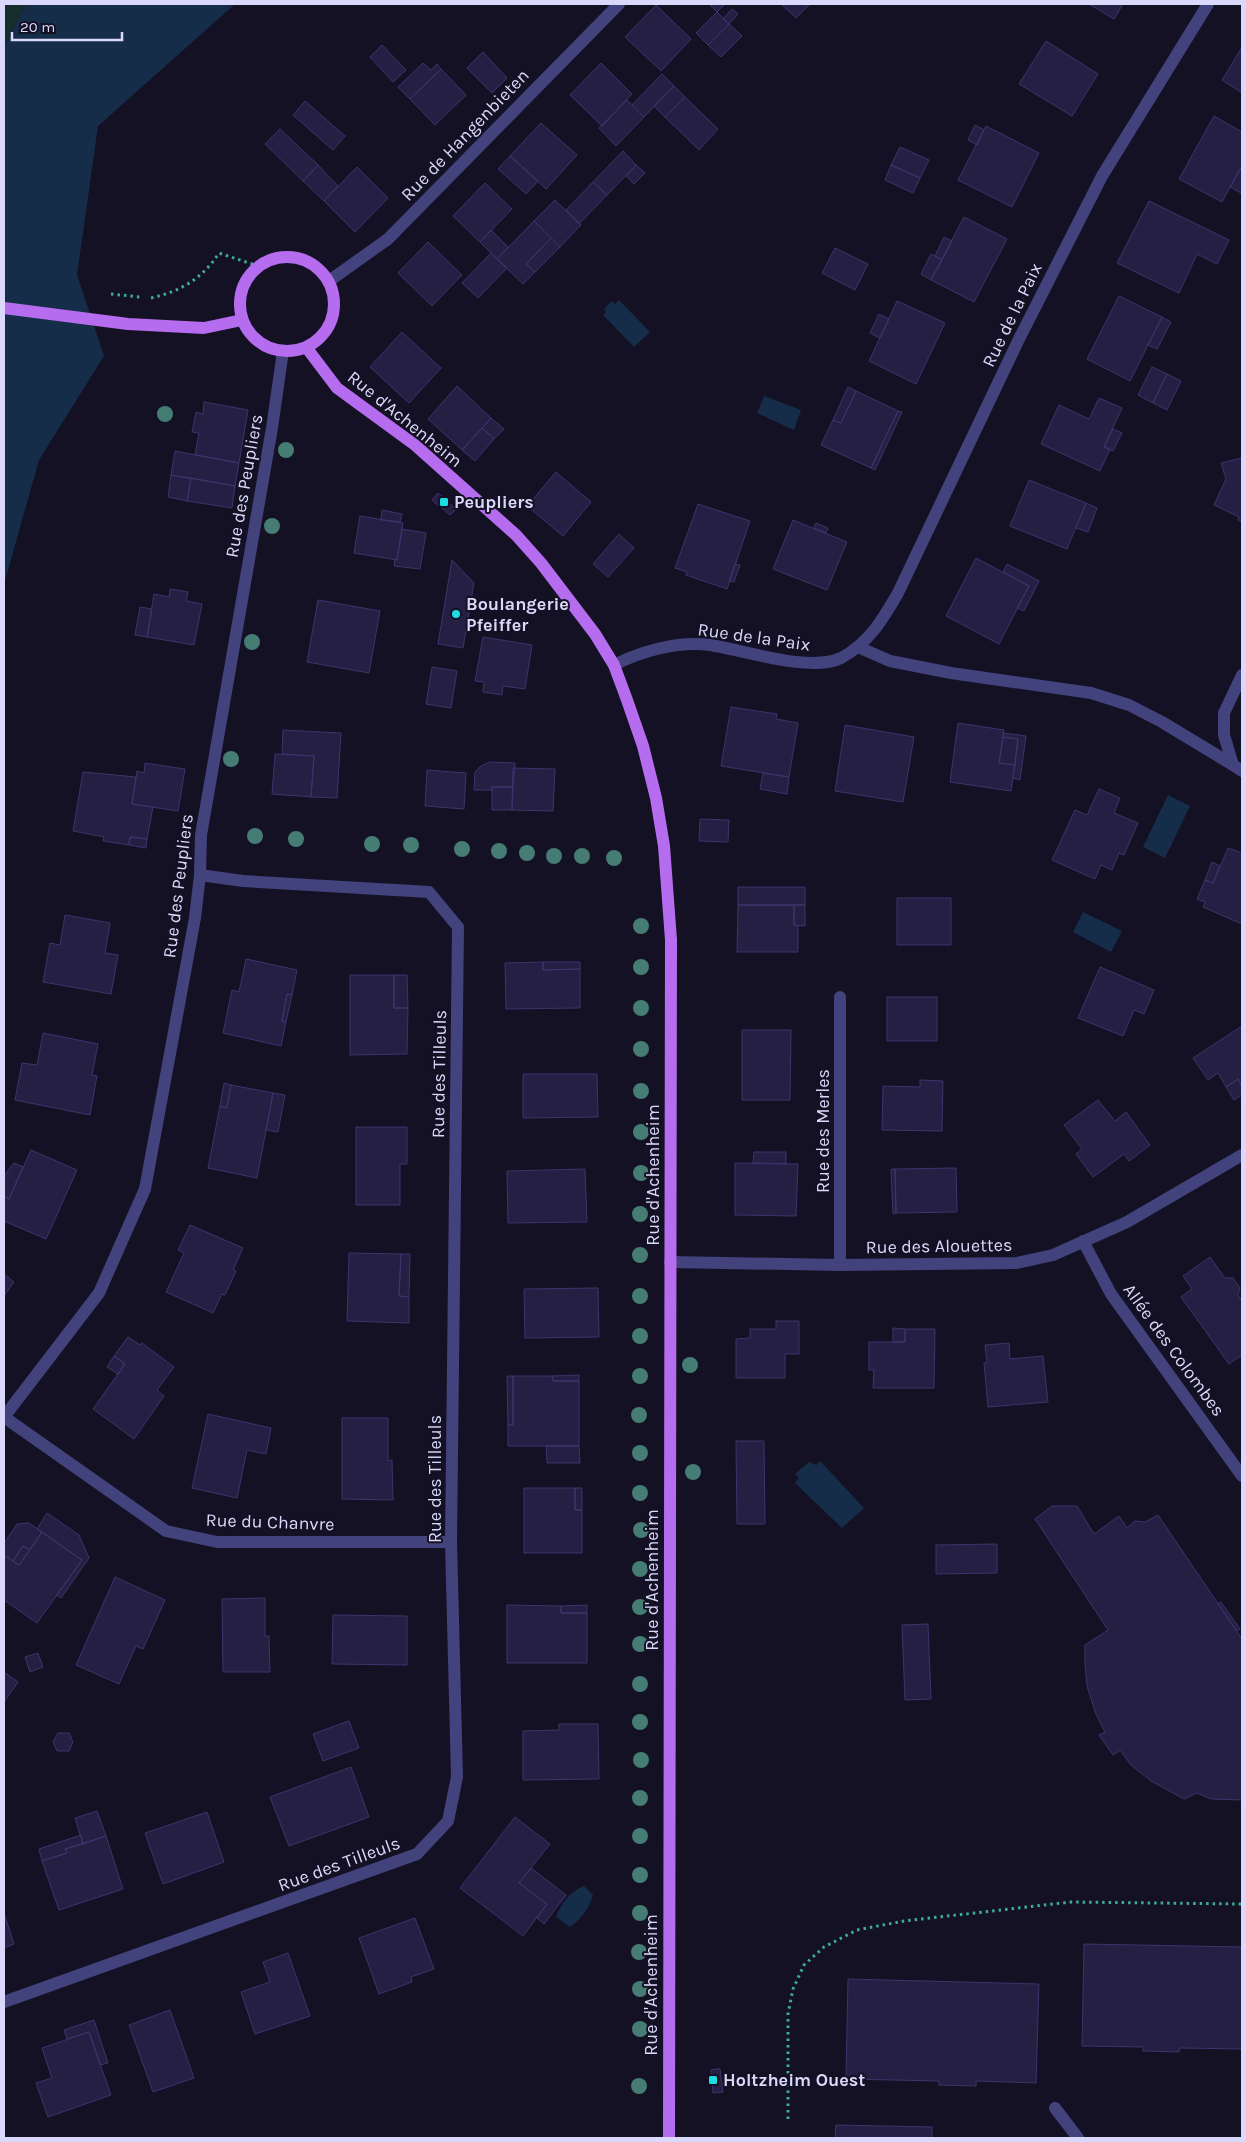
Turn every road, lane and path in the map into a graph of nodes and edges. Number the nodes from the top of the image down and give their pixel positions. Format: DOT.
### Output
graph roads {
  1 [pos="618,4"];
  2 [pos="1208,4"];
  3 [pos="258,266"];
  4 [pos="329,281"];
  5 [pos="150,298"];
  6 [pos="4,308"];
  7 [pos="242,320"];
  8 [pos="306,347"];
  9 [pos="283,351"];
  10 [pos="858,647"];
  11 [pos="614,665"];
  12 [pos="1242,675"];
  13 [pos="1238,768"];
  14 [pos="200,874"];
  15 [pos="840,997"];
  16 [pos="1242,1155"];
  17 [pos="1082,1241"];
  18 [pos="670,1262"];
  19 [pos="840,1265"];
  20 [pos="4,1417"];
  21 [pos="1242,1476"];
  22 [pos="451,1542"];
  23 [pos="1242,1904"];
  24 [pos="4,2002"];
  25 [pos="1055,2108"];
  26 [pos="788,2119"];
  27 [pos="669,2138"];
  28 [pos="1078,2138"];
  1 -- 4 [label="street, Rue de Hangenbieten"];
  2 -- 10 [label="street, Rue de la Paix"];
  3 -- 4 [label="main road"];
  3 -- 5 [label="path"];
  3 -- 7 [label="main road"];
  4 -- 8 [label="main road"];
  6 -- 7 [label="main road"];
  7 -- 9 [label="main road"];
  8 -- 9 [label="main road"];
  8 -- 11 [label="main road, Rue d'Achenheim"];
  9 -- 14 [label="street, Rue des Peupliers"];
  10 -- 11 [label="street, Rue de la Paix"];
  10 -- 13 [label="street"];
  11 -- 18 [label="main road, Rue d'Achenheim"];
  12 -- 13 [label="street"];
  14 -- 20 [label="street, Rue des Peupliers"];
  14 -- 22 [label="street, Rue des Tilleuls"];
  15 -- 19 [label="street, Rue des Merles"];
  16 -- 17 [label="street, Rue des Alouettes"];
  17 -- 19 [label="street, Rue des Alouettes"];
  17 -- 21 [label="street, Allée des Colombes"];
  18 -- 19 [label="street, Rue des Alouettes"];
  18 -- 27 [label="main road, Rue d'Achenheim"];
  20 -- 22 [label="street, Rue du Chanvre"];
  22 -- 24 [label="street, Rue des Tilleuls"];
  23 -- 26 [label="path"];
  25 -- 28 [label="street"];
}
